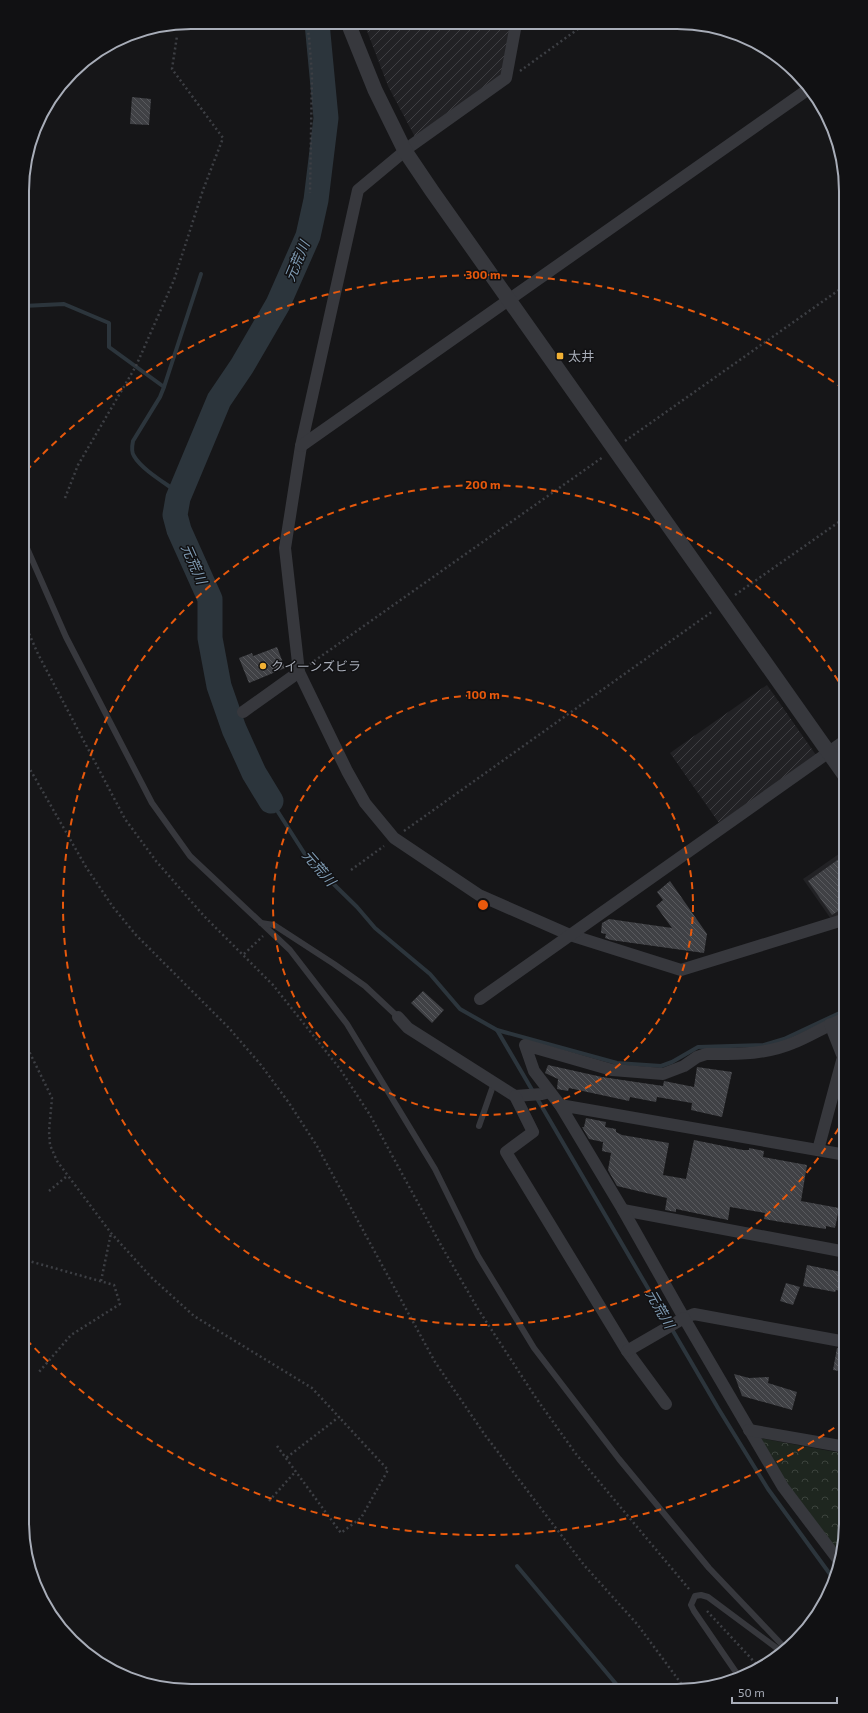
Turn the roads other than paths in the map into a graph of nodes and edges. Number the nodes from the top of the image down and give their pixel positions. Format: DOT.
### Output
graph roads {
  1 [pos="350,29"];
  2 [pos="515,29"];
  3 [pos="805,91"];
  4 [pos="405,151"];
  5 [pos="508,301"];
  6 [pos="301,446"];
  7 [pos="29,554"];
  8 [pos="300,672"];
  9 [pos="243,712"];
  10 [pos="839,745"];
  11 [pos="828,752"];
  12 [pos="839,767"];
  13 [pos="839,921"];
  14 [pos="261,923"];
  15 [pos="570,935"];
  16 [pos="480,999"];
  17 [pos="398,1017"];
  18 [pos="839,1021"];
  19 [pos="830,1024"];
  20 [pos="839,1047"];
  21 [pos="839,1080"];
  22 [pos="494,1083"];
  23 [pos="546,1093"];
  24 [pos="518,1096"];
  25 [pos="560,1104"];
  26 [pos="479,1126"];
  27 [pos="818,1150"];
  28 [pos="839,1154"];
  29 [pos="623,1210"];
  30 [pos="839,1251"];
  31 [pos="680,1320"];
  32 [pos="839,1341"];
  33 [pos="627,1351"];
  34 [pos="666,1404"];
  35 [pos="749,1430"];
  36 [pos="839,1446"];
  37 [pos="835,1556"];
  38 [pos="782,1645"];
  39 [pos="778,1649"];
  40 [pos="736,1673"];
  1 -- 4 [label="street"];
  2 -- 4 [label="street"];
  3 -- 5 [label="street"];
  4 -- 5 [label="street"];
  4 -- 6 [label="street"];
  5 -- 6 [label="street"];
  5 -- 11 [label="street"];
  6 -- 8 [label="street"];
  7 -- 14 [label="lane"];
  8 -- 9 [label="street"];
  8 -- 15 [label="street"];
  10 -- 11 [label="street"];
  11 -- 12 [label="street"];
  11 -- 15 [label="street"];
  13 -- 15 [label="street"];
  14 -- 17 [label="lane"];
  14 -- 38 [label="lane"];
  15 -- 16 [label="street"];
  17 -- 22 [label="street"];
  18 -- 19 [label="street"];
  19 -- 20 [label="street"];
  19 -- 23 [label="street"];
  21 -- 27 [label="street"];
  22 -- 24 [label="street"];
  22 -- 26 [label="lane"];
  23 -- 24 [label="street"];
  23 -- 25 [label="street"];
  24 -- 33 [label="street"];
  25 -- 27 [label="street"];
  25 -- 29 [label="street"];
  27 -- 28 [label="street"];
  29 -- 30 [label="street"];
  29 -- 31 [label="street"];
  31 -- 32 [label="street"];
  31 -- 33 [label="street"];
  31 -- 35 [label="street"];
  33 -- 34 [label="street"];
  35 -- 36 [label="street"];
  35 -- 37 [label="street"];
  39 -- 40 [label="lane"];
}
